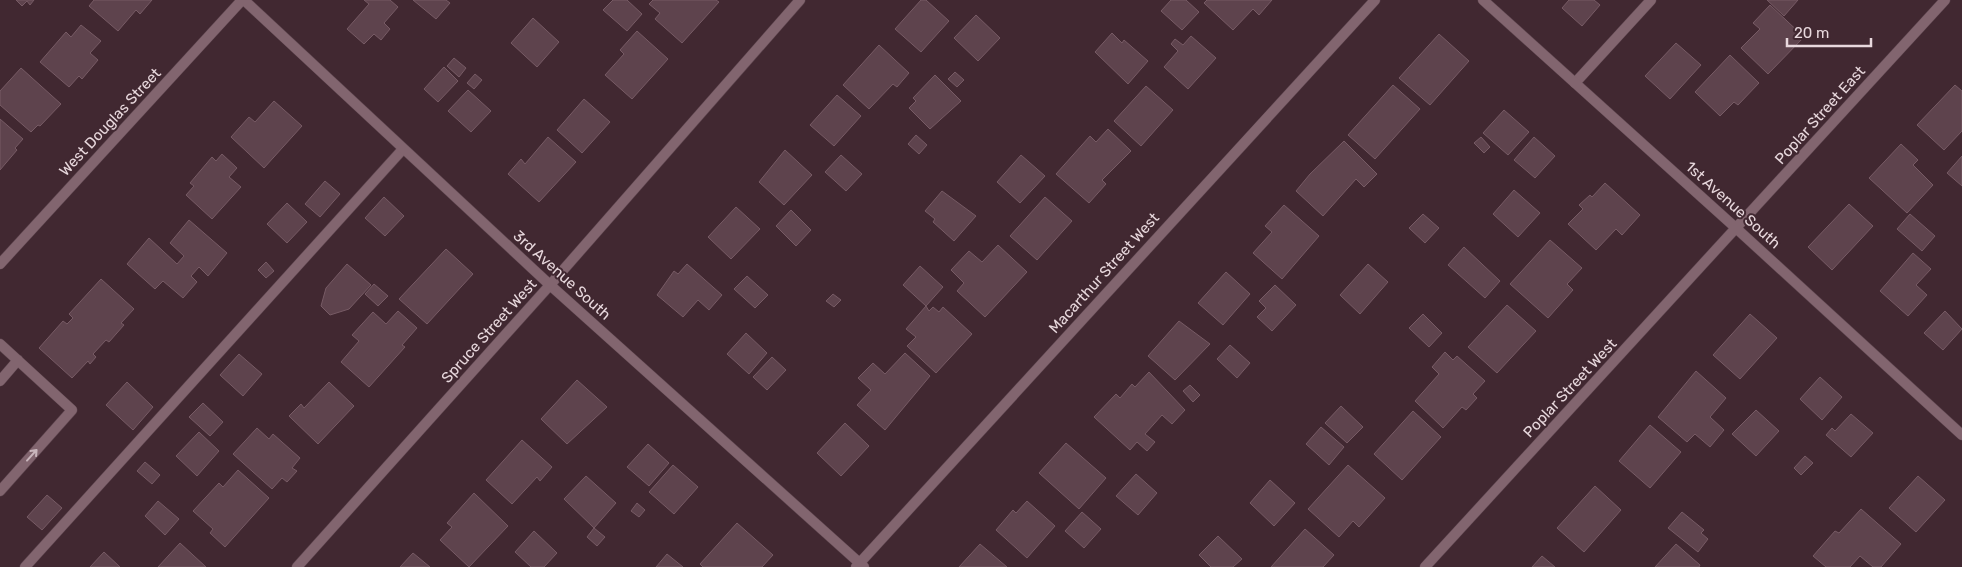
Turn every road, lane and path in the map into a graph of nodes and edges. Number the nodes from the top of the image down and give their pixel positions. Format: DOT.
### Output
graph roads {
  1 [pos="243,0"];
  2 [pos="800,0"];
  3 [pos="1375,0"];
  4 [pos="1483,0"];
  5 [pos="1651,0"];
  6 [pos="1946,0"];
  7 [pos="1575,82"];
  8 [pos="403,149"];
  9 [pos="1737,228"];
  10 [pos="0,264"];
  11 [pos="550,285"];
  12 [pos="0,344"];
  13 [pos="18,360"];
  14 [pos="0,381"];
  15 [pos="1962,435"];
  16 [pos="0,491"];
  17 [pos="860,566"];
  18 [pos="25,567"];
  19 [pos="297,567"];
  20 [pos="1425,567"];
  1 -- 8 [label="street, 3rd Avenue South"];
  1 -- 10 [label="street, West Douglas Street"];
  2 -- 11 [label="street, Spruce Street West"];
  3 -- 17 [label="street, Macarthur Street West"];
  4 -- 7 [label="street, 1st Avenue South"];
  5 -- 7 [label="street"];
  6 -- 9 [label="street, Poplar Street East"];
  7 -- 9 [label="street, 1st Avenue South"];
  8 -- 11 [label="street, 3rd Avenue South"];
  8 -- 18 [label="street"];
  9 -- 15 [label="street, 1st Avenue South"];
  9 -- 20 [label="street, Poplar Street West"];
  11 -- 17 [label="street, 3rd Avenue South"];
  11 -- 19 [label="street, Spruce Street West"];
  12 -- 13 [label="street"];
  13 -- 14 [label="street"];
  16 -- 13 [label="street, one-way"];
}
